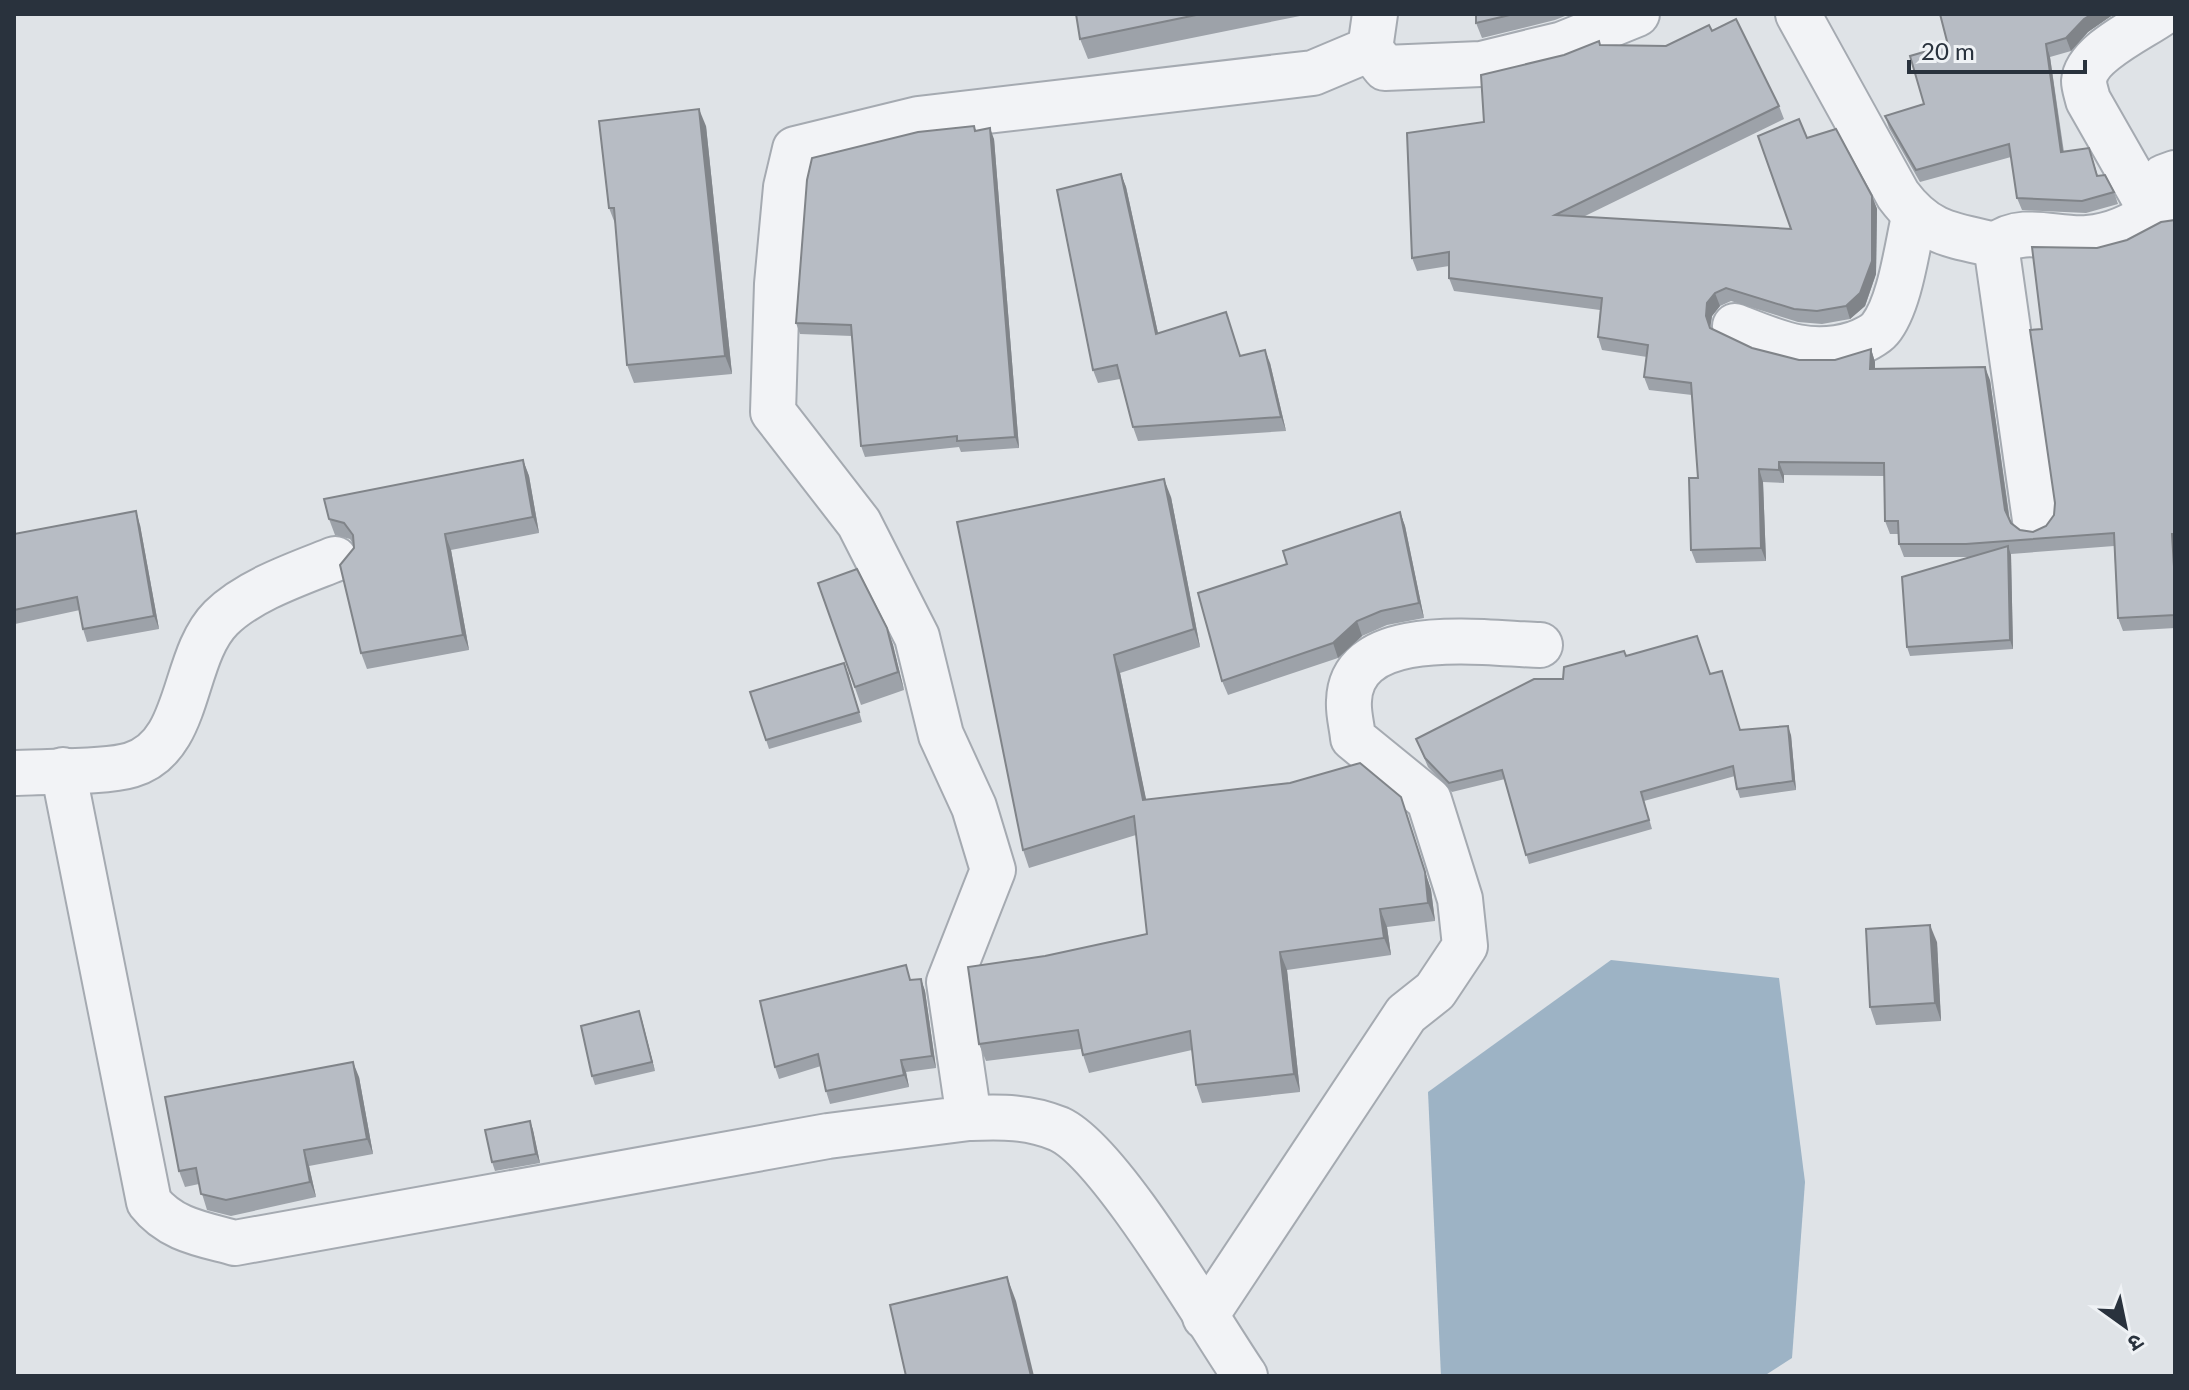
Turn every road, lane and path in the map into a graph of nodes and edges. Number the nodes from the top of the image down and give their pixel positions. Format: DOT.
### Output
graph roads {
  1 [pos="1637,14"];
  2 [pos="1798,14"];
  3 [pos="2161,14"];
  4 [pos="1372,32"];
  5 [pos="2175,173"];
  6 [pos="2153,214"];
  7 [pos="1914,217"];
  8 [pos="1996,245"];
  9 [pos="1735,326"];
  10 [pos="2035,520"];
  11 [pos="335,559"];
  12 [pos="1540,645"];
  13 [pos="63,770"];
  14 [pos="14,773"];
  15 [pos="969,1118"];
  16 [pos="1205,1317"];
  17 [pos="1245,1376"];
  1 -- 4 [label="street"];
  2 -- 7 [label="street"];
  3 -- 6 [label="street"];
  4 -- 15 [label="street"];
  5 -- 6 [label="street"];
  6 -- 8 [label="street"];
  7 -- 8 [label="street"];
  7 -- 9 [label="street"];
  8 -- 10 [label="street"];
  11 -- 13 [label="street"];
  12 -- 16 [label="street"];
  13 -- 14 [label="street"];
  13 -- 15 [label="street"];
  15 -- 16 [label="street"];
  16 -- 17 [label="street"];
}
